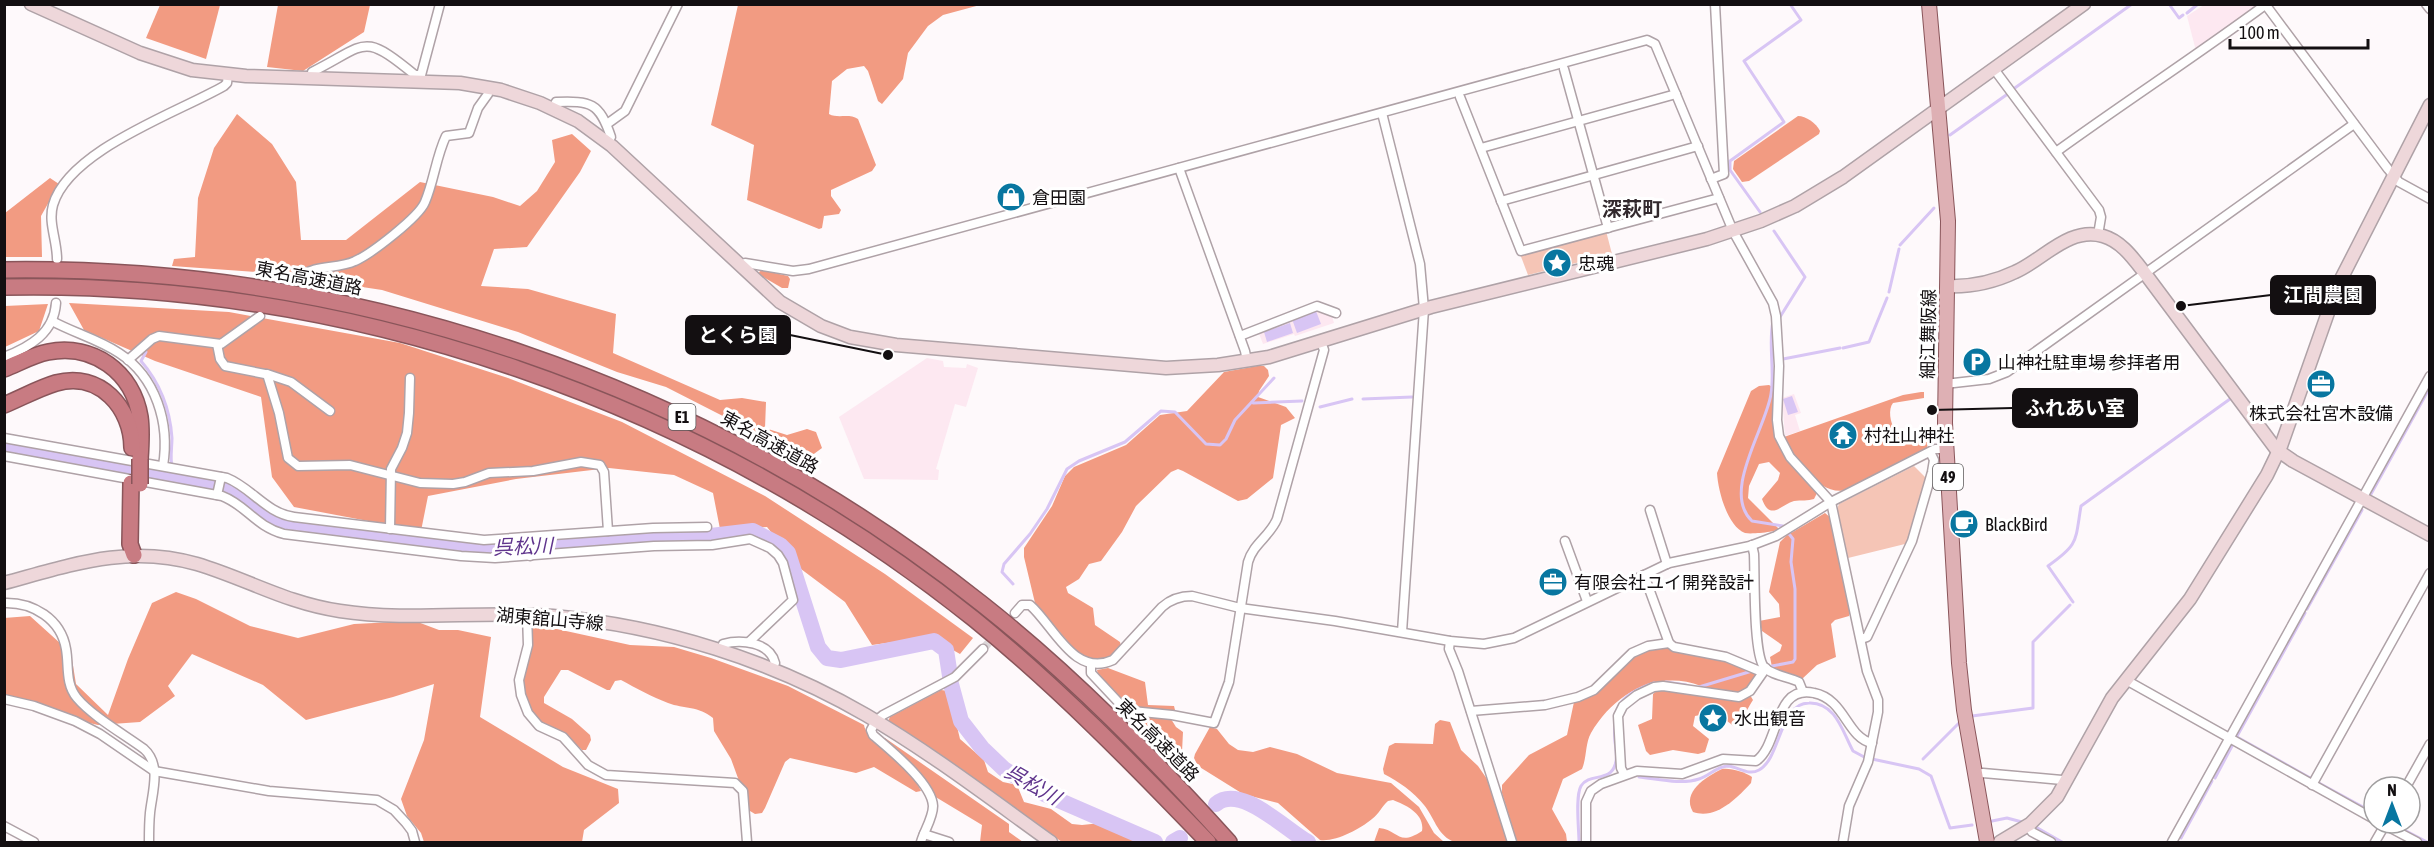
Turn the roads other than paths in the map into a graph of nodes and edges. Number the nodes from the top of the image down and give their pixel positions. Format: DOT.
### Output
graph roads {
  1 [pos="31,4"];
  2 [pos="440,4"];
  3 [pos="678,4"];
  4 [pos="1715,4"];
  5 [pos="1929,4"];
  6 [pos="2084,4"];
  7 [pos="2426,4"];
  8 [pos="2265,5"];
  9 [pos="2430,9"];
  10 [pos="1564,69"];
  11 [pos="1994,69"];
  12 [pos="228,75"];
  13 [pos="312,78"];
  14 [pos="420,78"];
  15 [pos="490,87"];
  16 [pos="1676,94"];
  17 [pos="1460,97"];
  18 [pos="2430,105"];
  19 [pos="553,108"];
  20 [pos="1938,109"];
  21 [pos="1382,112"];
  22 [pos="1578,122"];
  23 [pos="607,124"];
  24 [pos="2354,124"];
  25 [pos="607,142"];
  26 [pos="1698,146"];
  27 [pos="1481,148"];
  28 [pos="2056,152"];
  29 [pos="1179,168"];
  30 [pos="1593,175"];
  31 [pos="2393,176"];
  32 [pos="1711,179"];
  33 [pos="1719,198"];
  34 [pos="2430,199"];
  35 [pos="1501,201"];
  36 [pos="1608,228"];
  37 [pos="1733,231"];
  38 [pos="2098,235"];
  39 [pos="57,259"];
  40 [pos="741,267"];
  41 [pos="4,270"];
  42 [pos="2145,272"];
  43 [pos="299,278"];
  44 [pos="1947,286"];
  45 [pos="4,287"];
  46 [pos="51,287"];
  47 [pos="4,293"];
  48 [pos="56,303"];
  49 [pos="1424,309"];
  50 [pos="1336,313"];
  51 [pos="260,316"];
  52 [pos="52,321"];
  53 [pos="1240,336"];
  54 [pos="1321,342"];
  55 [pos="217,344"];
  56 [pos="4,357"];
  57 [pos="128,360"];
  58 [pos="1247,361"];
  59 [pos="4,369"];
  60 [pos="267,374"];
  61 [pos="2430,376"];
  62 [pos="410,378"];
  63 [pos="1945,384"];
  64 [pos="4,405"];
  65 [pos="330,411"];
  66 [pos="4,438"];
  67 [pos="1946,449"];
  68 [pos="2279,451"];
  69 [pos="1930,452"];
  70 [pos="4,456"];
  71 [pos="136,458"];
  72 [pos="163,466"];
  73 [pos="390,475"];
  74 [pos="221,478"];
  75 [pos="218,493"];
  76 [pos="2362,498"];
  77 [pos="1831,502"];
  78 [pos="1650,510"];
  79 [pos="707,527"];
  80 [pos="390,529"];
  81 [pos="608,531"];
  82 [pos="2430,535"];
  83 [pos="529,539"];
  84 [pos="1565,541"];
  85 [pos="1752,545"];
  86 [pos="530,554"];
  87 [pos="134,555"];
  88 [pos="1667,564"];
  89 [pos="2430,573"];
  90 [pos="1644,574"];
  91 [pos="4,583"];
  92 [pos="1587,601"];
  93 [pos="4,603"];
  94 [pos="1240,608"];
  95 [pos="1015,613"];
  96 [pos="526,614"];
  97 [pos="1402,632"];
  98 [pos="1860,639"];
  99 [pos="1450,641"];
  100 [pos="749,642"];
  101 [pos="1669,643"];
  102 [pos="983,648"];
  103 [pos="721,651"];
  104 [pos="1091,664"];
  105 [pos="772,669"];
  106 [pos="1764,670"];
  107 [pos="2126,680"];
  108 [pos="1803,692"];
  109 [pos="4,699"];
  110 [pos="1130,710"];
  111 [pos="1471,711"];
  112 [pos="1134,720"];
  113 [pos="876,721"];
  114 [pos="2230,739"];
  115 [pos="1872,743"];
  116 [pos="2430,744"];
  117 [pos="154,771"];
  118 [pos="1624,774"];
  119 [pos="1975,774"];
  120 [pos="2413,775"];
  121 [pos="2067,782"];
  122 [pos="2312,785"];
  123 [pos="2362,812"];
  124 [pos="4,826"];
  125 [pos="2028,826"];
  126 [pos="2403,835"];
  127 [pos="923,838"];
  128 [pos="34,843"];
  129 [pos="149,843"];
  130 [pos="415,843"];
  131 [pos="747,843"];
  132 [pos="949,843"];
  133 [pos="1051,843"];
  134 [pos="1208,843"];
  135 [pos="1229,843"];
  136 [pos="1512,843"];
  137 [pos="1586,843"];
  138 [pos="1843,843"];
  139 [pos="1987,843"];
  140 [pos="2001,843"];
  141 [pos="2051,843"];
  142 [pos="2172,843"];
  143 [pos="2417,843"];
  1 -- 12 [label="street"];
  2 -- 14 [label="street"];
  3 -- 23 [label="street"];
  4 -- 32 [label="street"];
  5 -- 20 [label="main road, 細江舞阪線 / 49"];
  6 -- 11 [label="street"];
  7 -- 9 [label="street"];
  8 -- 24 [label="street"];
  8 -- 28 [label="street"];
  10 -- 22 [label="street"];
  11 -- 20 [label="street"];
  11 -- 28 [label="street"];
  12 -- 13 [label="street"];
  12 -- 39 [label="street"];
  13 -- 14 [label="street"];
  13 -- 14 [label="street"];
  14 -- 15 [label="street"];
  15 -- 19 [label="street"];
  15 -- 43 [label="street"];
  16 -- 21 [label="street"];
  16 -- 22 [label="street"];
  16 -- 26 [label="street"];
  17 -- 27 [label="street"];
  18 -- 31 [label="street"];
  19 -- 23 [label="street"];
  19 -- 25 [label="street"];
  20 -- 37 [label="street"];
  20 -- 44 [label="main road, 細江舞阪線 / 49"];
  21 -- 29 [label="street"];
  21 -- 49 [label="street"];
  22 -- 27 [label="street"];
  22 -- 30 [label="street"];
  23 -- 25 [label="street"];
  24 -- 31 [label="street"];
  24 -- 42 [label="street"];
  25 -- 40 [label="street"];
  26 -- 30 [label="street"];
  26 -- 32 [label="street"];
  27 -- 35 [label="street"];
  28 -- 38 [label="street"];
  29 -- 40 [label="street"];
  29 -- 53 [label="street"];
  30 -- 35 [label="street"];
  30 -- 36 [label="street"];
  31 -- 34 [label="street"];
  31 -- 68 [label="street"];
  32 -- 33 [label="street"];
  33 -- 36 [label="street"];
  33 -- 37 [label="street"];
  35 -- 36 [label="street"];
  37 -- 49 [label="street"];
  37 -- 77 [label="street"];
  38 -- 42 [label="street"];
  38 -- 44 [label="street"];
  40 -- 58 [label="street"];
  41 -- 135 [label="highway, 東名高速道路 / E1"];
  42 -- 63 [label="street"];
  42 -- 68 [label="street"];
  44 -- 63 [label="main road, 細江舞阪線 / 49"];
  45 -- 46 [label="highway, 東名高速道路 / E1"];
  46 -- 47 [label="highway"];
  46 -- 134 [label="highway, 東名高速道路 / E1"];
  48 -- 52 [label="street"];
  49 -- 54 [label="street"];
  49 -- 97 [label="street"];
  50 -- 53 [label="street"];
  51 -- 55 [label="street"];
  52 -- 56 [label="street"];
  52 -- 57 [label="street"];
  53 -- 58 [label="street"];
  54 -- 58 [label="street"];
  54 -- 94 [label="street"];
  55 -- 57 [label="street"];
  55 -- 60 [label="street"];
  57 -- 72 [label="street"];
  59 -- 71 [label="highway"];
  60 -- 65 [label="street"];
  60 -- 73 [label="street"];
  61 -- 76 [label="street"];
  62 -- 73 [label="street"];
  63 -- 67 [label="main road, 細江舞阪線 / 49"];
  64 -- 71 [label="highway"];
  66 -- 72 [label="street"];
  67 -- 69 [label="street"];
  67 -- 119 [label="main road, 細江舞阪線 / 49"];
  68 -- 76 [label="street"];
  68 -- 107 [label="street"];
  69 -- 77 [label="street"];
  69 -- 98 [label="street"];
  70 -- 75 [label="street"];
  71 -- 87 [label="highway, bridge"];
  72 -- 74 [label="street"];
  73 -- 80 [label="street"];
  73 -- 81 [label="street"];
  74 -- 75 [label="street"];
  74 -- 80 [label="street"];
  75 -- 86 [label="street"];
  76 -- 82 [label="street"];
  76 -- 114 [label="street"];
  77 -- 85 [label="street"];
  77 -- 98 [label="street"];
  78 -- 88 [label="street"];
  79 -- 81 [label="street"];
  80 -- 83 [label="street"];
  81 -- 83 [label="street"];
  83 -- 86 [label="street"];
  84 -- 92 [label="street"];
  85 -- 88 [label="street"];
  85 -- 106 [label="street"];
  86 -- 100 [label="street"];
  87 -- 91 [label="street, 湖東舘山寺線"];
  87 -- 96 [label="street, 湖東舘山寺線"];
  88 -- 90 [label="street"];
  89 -- 122 [label="street"];
  90 -- 92 [label="street"];
  90 -- 101 [label="street"];
  92 -- 99 [label="street"];
  93 -- 117 [label="street"];
  94 -- 97 [label="street"];
  94 -- 104 [label="street"];
  94 -- 110 [label="street"];
  95 -- 104 [label="street"];
  96 -- 103 [label="street, 湖東舘山寺線"];
  96 -- 131 [label="street"];
  97 -- 99 [label="street"];
  98 -- 115 [label="street"];
  99 -- 111 [label="street"];
  100 -- 103 [label="street"];
  100 -- 105 [label="street"];
  101 -- 106 [label="street"];
  101 -- 111 [label="street"];
  102 -- 113 [label="street"];
  103 -- 105 [label="street, 湖東舘山寺線"];
  104 -- 110 [label="street"];
  105 -- 113 [label="street, 湖東舘山寺線"];
  106 -- 108 [label="street"];
  106 -- 118 [label="street"];
  107 -- 114 [label="street"];
  107 -- 121 [label="street"];
  108 -- 115 [label="street"];
  108 -- 118 [label="street"];
  109 -- 117 [label="street"];
  110 -- 112 [label="street"];
  111 -- 136 [label="street"];
  113 -- 127 [label="street"];
  113 -- 133 [label="street, 湖東舘山寺線"];
  114 -- 122 [label="street"];
  114 -- 142 [label="street"];
  115 -- 138 [label="street"];
  116 -- 120 [label="street"];
  117 -- 129 [label="street"];
  117 -- 130 [label="street"];
  118 -- 137 [label="street"];
  119 -- 121 [label="street"];
  119 -- 139 [label="main road, 細江舞阪線 / 49"];
  121 -- 125 [label="street"];
  122 -- 123 [label="street"];
  124 -- 128 [label="street"];
  125 -- 140 [label="street"];
  125 -- 141 [label="street"];
  126 -- 143 [label="street"];
  127 -- 132 [label="street"];
}
